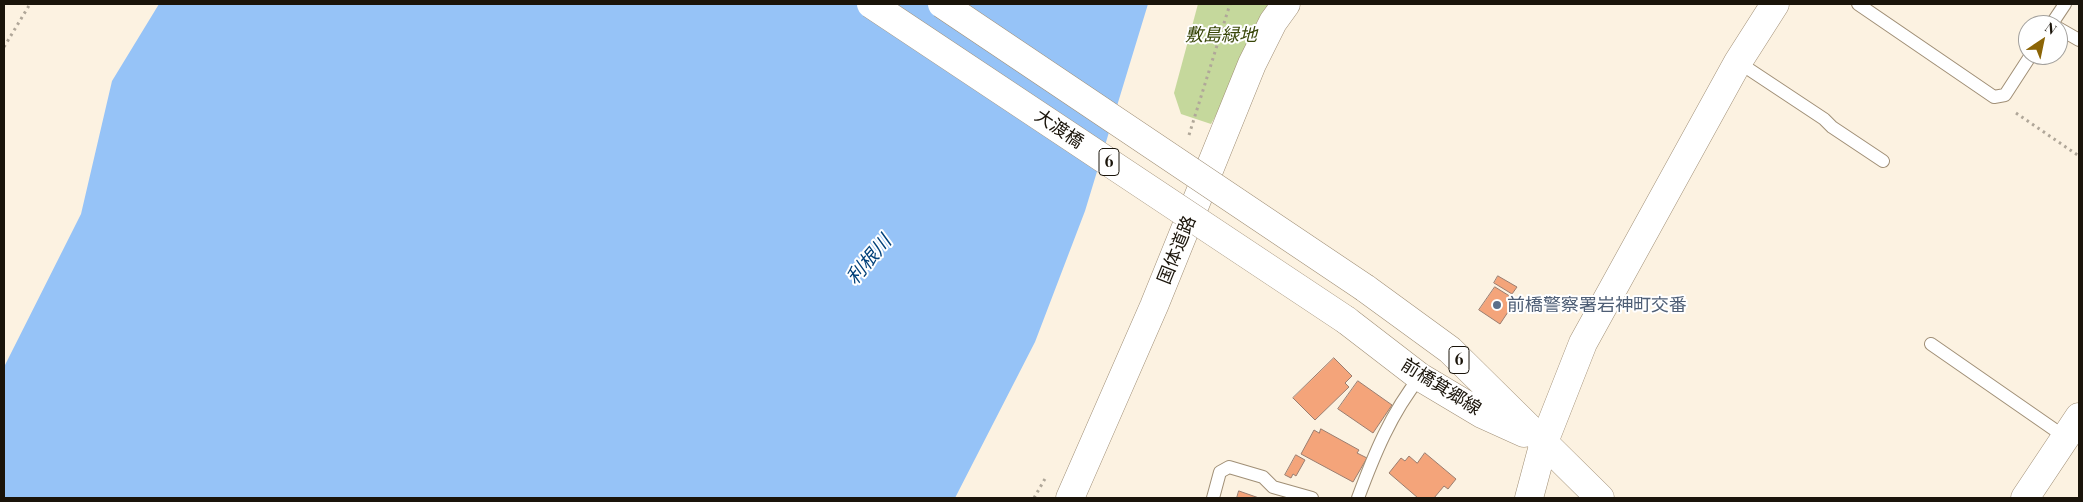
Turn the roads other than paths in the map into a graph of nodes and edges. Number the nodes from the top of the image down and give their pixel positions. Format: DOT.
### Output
graph roads {
  1 [pos="871,4"];
  2 [pos="942,4"];
  3 [pos="1286,4"];
  4 [pos="1775,4"];
  5 [pos="1858,4"];
  6 [pos="2065,4"];
  7 [pos="2058,15"];
  8 [pos="2068,34"];
  9 [pos="2079,40"];
  10 [pos="1738,62"];
  11 [pos="2025,65"];
  12 [pos="1883,161"];
  13 [pos="1346,320"];
  14 [pos="1931,344"];
  15 [pos="1420,377"];
  16 [pos="2072,427"];
  17 [pos="1544,442"];
  18 [pos="1070,498"];
  19 [pos="1213,498"];
  20 [pos="1312,498"];
  21 [pos="1358,498"];
  22 [pos="1529,498"];
  23 [pos="1600,498"];
  24 [pos="2025,498"];
  1 -- 13 [label="main road, 大渡橋 / 6, bridge"];
  2 -- 17 [label="main road, 前橋箕郷線 / 6, bridge"];
  3 -- 18 [label="main road, 国体道路"];
  4 -- 10 [label="main road"];
  5 -- 11 [label="lane"];
  6 -- 7 [label="lane"];
  8 -- 9 [label="lane"];
  10 -- 12 [label="lane"];
  10 -- 17 [label="main road"];
  13 -- 15 [label="main road, 前橋箕郷線 / 6"];
  14 -- 16 [label="lane"];
  15 -- 17 [label="main road, 前橋箕郷線 / 6"];
  15 -- 21 [label="lane"];
  16 -- 24 [label="main road"];
  17 -- 22 [label="main road"];
  17 -- 23 [label="main road, 前橋箕郷線 / 6"];
  19 -- 20 [label="lane"];
}
